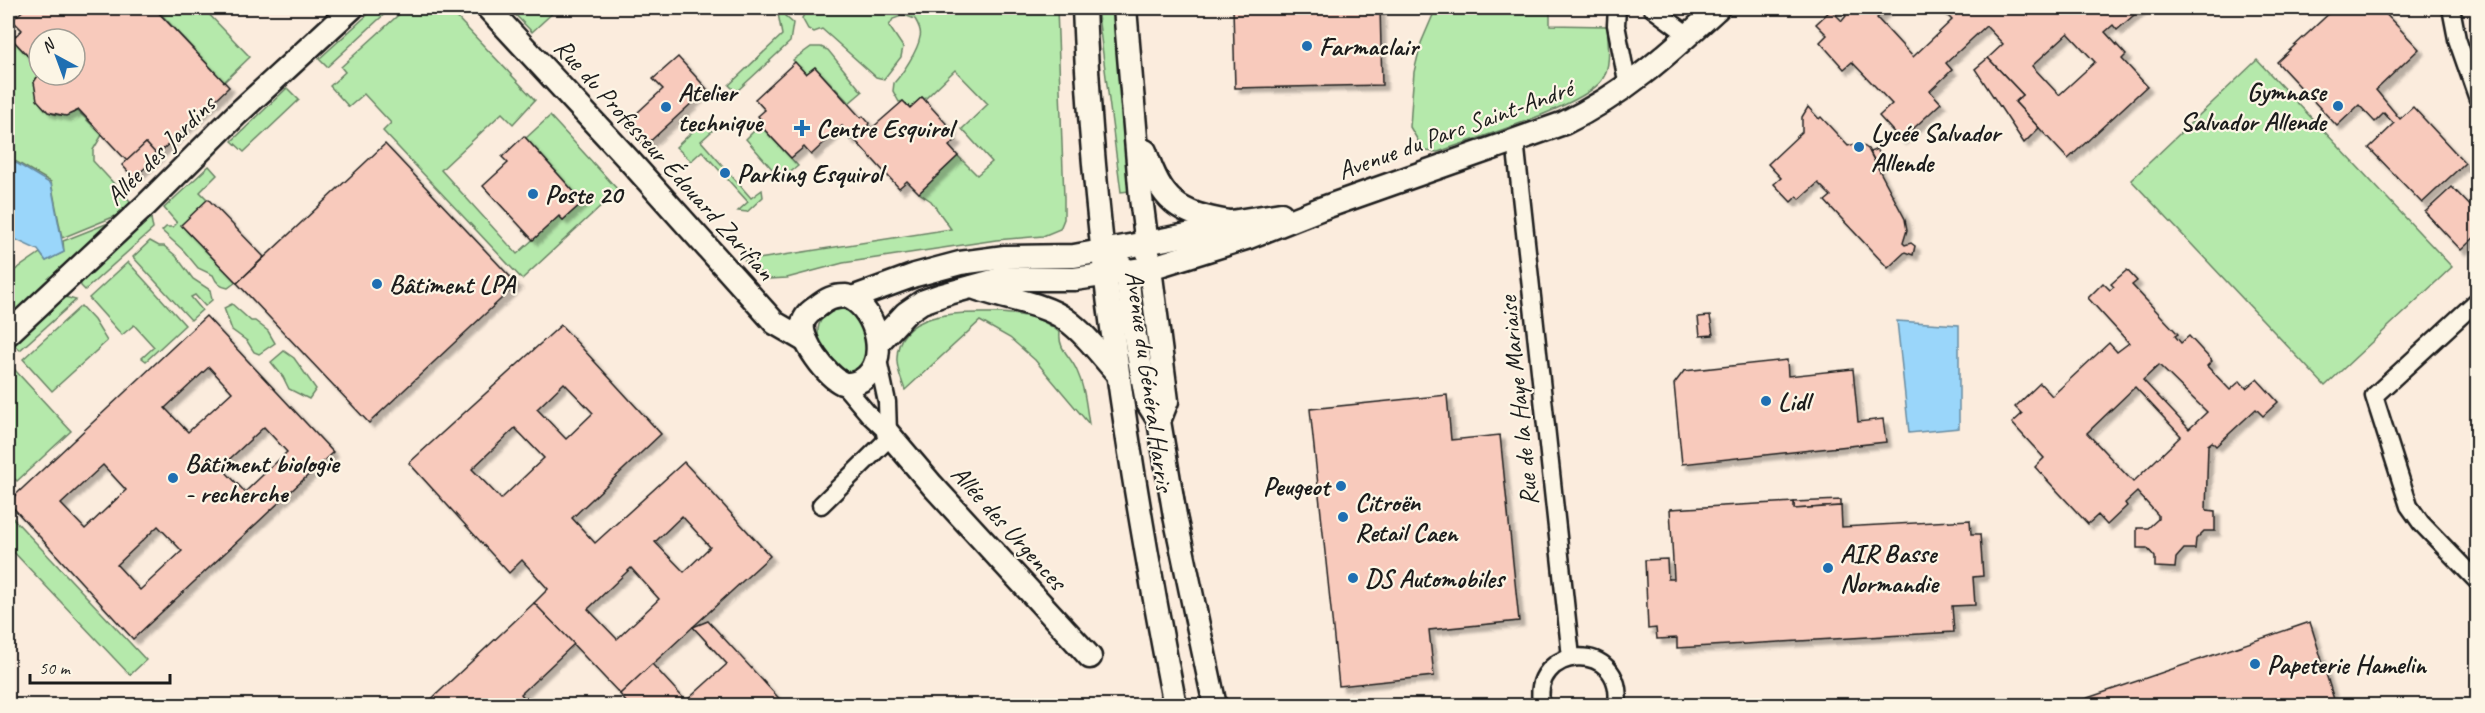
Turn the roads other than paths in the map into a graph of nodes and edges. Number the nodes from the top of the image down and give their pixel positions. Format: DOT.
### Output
graph roads {
  1 [pos="352,8"];
  2 [pos="488,8"];
  3 [pos="1084,8"];
  4 [pos="1125,8"];
  5 [pos="1617,8"];
  6 [pos="1652,8"];
  7 [pos="1718,8"];
  8 [pos="2451,8"];
  9 [pos="1688,35"];
  10 [pos="1628,86"];
  11 [pos="2478,99"];
  12 [pos="1135,115"];
  13 [pos="1515,140"];
  14 [pos="1320,208"];
  15 [pos="1231,222"];
  16 [pos="1146,243"];
  17 [pos="1103,249"];
  18 [pos="1150,268"];
  19 [pos="1116,273"];
  20 [pos="973,287"];
  21 [pos="852,298"];
  22 [pos="2478,300"];
  23 [pos="8,334"];
  24 [pos="806,341"];
  25 [pos="878,351"];
  26 [pos="1117,373"];
  27 [pos="842,383"];
  28 [pos="1159,421"];
  29 [pos="890,435"];
  30 [pos="821,505"];
  31 [pos="2478,582"];
  32 [pos="1090,657"];
  33 [pos="1571,657"];
  34 [pos="1175,705"];
  35 [pos="1215,705"];
  36 [pos="1542,705"];
  37 [pos="1617,705"];
  1 -- 23 [label="street, Allée des Jardins"];
  2 -- 24 [label="street, Rue du Professeur Édouard Zarifian"];
  3 -- 17 [label="street, Avenue du Général Harris"];
  4 -- 12 [label="street"];
  5 -- 10 [label="street"];
  6 -- 9 [label="street"];
  7 -- 9 [label="street, Avenue du Parc Saint-André"];
  8 -- 11 [label="street"];
  9 -- 10 [label="street, Avenue du Parc Saint-André"];
  10 -- 13 [label="street, Avenue du Parc Saint-André"];
  12 -- 15 [label="street"];
  12 -- 16 [label="street, Avenue du Général Harris"];
  13 -- 14 [label="street, Avenue du Parc Saint-André"];
  13 -- 33 [label="street, Rue de la Haye Mariaise"];
  14 -- 15 [label="street"];
  14 -- 18 [label="street"];
  15 -- 16 [label="street"];
  16 -- 17 [label="street"];
  16 -- 18 [label="street, Avenue du Général Harris"];
  17 -- 19 [label="street, Avenue du Général Harris"];
  17 -- 21 [label="street"];
  18 -- 19 [label="street"];
  18 -- 28 [label="street, Avenue du Général Harris"];
  19 -- 20 [label="street"];
  19 -- 26 [label="street, Avenue du Général Harris"];
  19 -- 28 [label="street, Avenue du Général Harris"];
  20 -- 25 [label="street"];
  20 -- 26 [label="street"];
  21 -- 24 [label="street"];
  21 -- 25 [label="street"];
  22 -- 31 [label="street"];
  24 -- 27 [label="street"];
  25 -- 27 [label="street"];
  25 -- 29 [label="street"];
  26 -- 34 [label="street, Avenue du Général Harris"];
  27 -- 29 [label="street"];
  28 -- 35 [label="street, Avenue du Général Harris"];
  29 -- 30 [label="street"];
  29 -- 32 [label="street, Allée des Urgences"];
  33 -- 36 [label="street"];
  33 -- 37 [label="street"];
}
